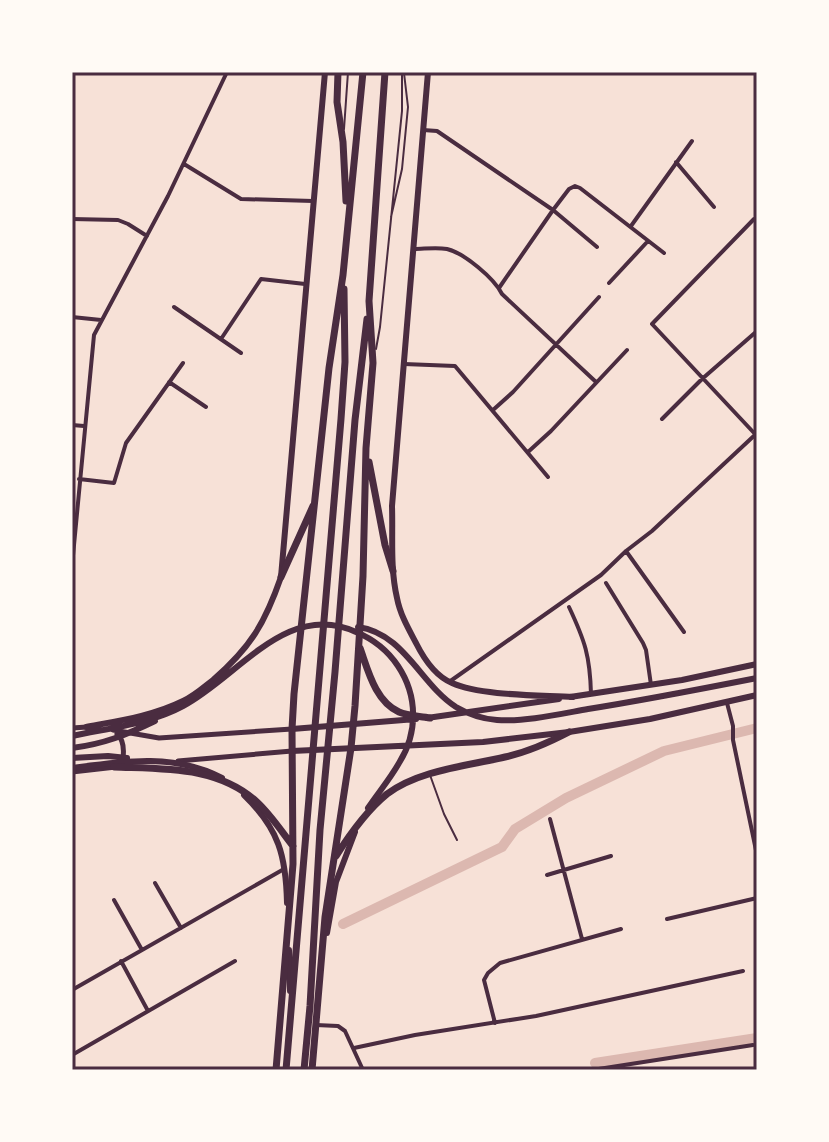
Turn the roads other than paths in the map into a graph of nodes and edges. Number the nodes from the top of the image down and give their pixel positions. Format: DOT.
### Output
graph roads {
  1 [pos="227,72"];
  2 [pos="325,72"];
  3 [pos="338,72"];
  4 [pos="348,72"];
  5 [pos="363,72"];
  6 [pos="385,72"];
  7 [pos="403,72"];
  8 [pos="428,72"];
  9 [pos="423,130"];
  10 [pos="692,141"];
  11 [pos="343,142"];
  12 [pos="676,162"];
  13 [pos="184,164"];
  14 [pos="313,201"];
  15 [pos="714,207"];
  16 [pos="553,210"];
  17 [pos="72,219"];
  18 [pos="754,219"];
  19 [pos="347,223"];
  20 [pos="631,226"];
  21 [pos="389,228"];
  22 [pos="147,236"];
  23 [pos="648,241"];
  24 [pos="597,247"];
  25 [pos="414,249"];
  26 [pos="664,253"];
  27 [pos="343,275"];
  28 [pos="609,283"];
  29 [pos="305,284"];
  30 [pos="499,288"];
  31 [pos="599,297"];
  32 [pos="369,301"];
  33 [pos="174,307"];
  34 [pos="72,317"];
  35 [pos="101,320"];
  36 [pos="757,331"];
  37 [pos="221,339"];
  38 [pos="555,345"];
  39 [pos="627,350"];
  40 [pos="241,353"];
  41 [pos="183,363"];
  42 [pos="373,363"];
  43 [pos="404,364"];
  44 [pos="702,379"];
  45 [pos="169,382"];
  46 [pos="596,382"];
  47 [pos="206,407"];
  48 [pos="493,410"];
  49 [pos="662,419"];
  50 [pos="72,425"];
  51 [pos="84,426"];
  52 [pos="756,433"];
  53 [pos="366,448"];
  54 [pos="528,452"];
  55 [pos="548,477"];
  56 [pos="79,479"];
  57 [pos="315,500"];
  58 [pos="626,551"];
  59 [pos="72,566"];
  60 [pos="393,571"];
  61 [pos="281,577"];
  62 [pos="606,583"];
  63 [pos="569,607"];
  64 [pos="343,625"];
  65 [pos="684,632"];
  66 [pos="359,646"];
  67 [pos="757,664"];
  68 [pos="757,678"];
  69 [pos="449,682"];
  70 [pos="651,685"];
  71 [pos="591,694"];
  72 [pos="757,695"];
  73 [pos="573,697"];
  74 [pos="727,703"];
  75 [pos="165,716"];
  76 [pos="430,718"];
  77 [pos="354,723"];
  78 [pos="86,727"];
  79 [pos="72,728"];
  80 [pos="292,729"];
  81 [pos="111,730"];
  82 [pos="569,732"];
  83 [pos="72,736"];
  84 [pos="72,748"];
  85 [pos="351,748"];
  86 [pos="292,751"];
  87 [pos="72,758"];
  88 [pos="138,760"];
  89 [pos="114,767"];
  90 [pos="72,770"];
  91 [pos="430,774"];
  92 [pos="550,819"];
  93 [pos="457,840"];
  94 [pos="293,846"];
  95 [pos="757,855"];
  96 [pos="611,856"];
  97 [pos="333,860"];
  98 [pos="293,864"];
  99 [pos="564,868"];
  100 [pos="547,875"];
  101 [pos="155,883"];
  102 [pos="757,898"];
  103 [pos="114,900"];
  104 [pos="288,913"];
  105 [pos="325,917"];
  106 [pos="667,919"];
  107 [pos="181,928"];
  108 [pos="621,929"];
  109 [pos="582,939"];
  110 [pos="142,950"];
  111 [pos="121,961"];
  112 [pos="235,961"];
  113 [pos="743,971"];
  114 [pos="72,990"];
  115 [pos="310,1006"];
  116 [pos="148,1011"];
  117 [pos="290,1011"];
  118 [pos="495,1023"];
  119 [pos="316,1025"];
  120 [pos="753,1045"];
  121 [pos="354,1048"];
  122 [pos="72,1055"];
  123 [pos="276,1070"];
  124 [pos="286,1070"];
  125 [pos="304,1070"];
  126 [pos="312,1070"];
  127 [pos="363,1070"];
  128 [pos="592,1070"];
  1 -- 13 [label="street"];
  2 -- 14 [label="main road"];
  3 -- 11 [label="main road"];
  4 -- 11 [label="lane"];
  5 -- 19 [label="main road"];
  6 -- 32 [label="main road"];
  7 -- 21 [label="lane"];
  7 -- 21 [label="lane"];
  8 -- 9 [label="main road"];
  9 -- 16 [label="street"];
  9 -- 25 [label="main road"];
  10 -- 12 [label="street"];
  11 -- 19 [label="main road"];
  12 -- 15 [label="street"];
  12 -- 20 [label="street"];
  13 -- 14 [label="street"];
  13 -- 22 [label="street"];
  14 -- 29 [label="main road"];
  16 -- 20 [label="street"];
  16 -- 24 [label="street"];
  16 -- 30 [label="street"];
  17 -- 22 [label="street"];
  18 -- 44 [label="street"];
  19 -- 27 [label="main road"];
  20 -- 23 [label="street"];
  21 -- 42 [label="lane"];
  22 -- 35 [label="street"];
  23 -- 26 [label="street"];
  23 -- 28 [label="street"];
  25 -- 30 [label="street"];
  25 -- 43 [label="main road"];
  27 -- 57 [label="main road"];
  27 -- 117 [label="main road"];
  29 -- 37 [label="street"];
  29 -- 61 [label="main road"];
  30 -- 38 [label="street"];
  31 -- 38 [label="street"];
  32 -- 42 [label="main road"];
  32 -- 115 [label="main road"];
  33 -- 37 [label="street"];
  34 -- 35 [label="street"];
  35 -- 51 [label="street"];
  36 -- 44 [label="street"];
  37 -- 40 [label="street"];
  38 -- 46 [label="street"];
  38 -- 48 [label="street"];
  39 -- 46 [label="street"];
  41 -- 45 [label="street"];
  42 -- 53 [label="main road"];
  43 -- 48 [label="street"];
  43 -- 60 [label="main road"];
  44 -- 49 [label="street"];
  44 -- 52 [label="street"];
  45 -- 47 [label="street"];
  45 -- 56 [label="street"];
  46 -- 54 [label="street"];
  48 -- 54 [label="street"];
  50 -- 51 [label="street"];
  51 -- 56 [label="street"];
  52 -- 58 [label="street"];
  53 -- 60 [label="main road"];
  53 -- 66 [label="main road"];
  54 -- 55 [label="street"];
  56 -- 59 [label="street"];
  57 -- 61 [label="main road"];
  57 -- 80 [label="main road"];
  58 -- 65 [label="street"];
  58 -- 69 [label="street"];
  60 -- 69 [label="main road"];
  61 -- 78 [label="main road"];
  62 -- 70 [label="street"];
  63 -- 71 [label="street"];
  64 -- 68 [label="main road"];
  64 -- 75 [label="main road"];
  64 -- 115 [label="main road"];
  66 -- 76 [label="main road"];
  66 -- 77 [label="main road"];
  67 -- 70 [label="main road"];
  69 -- 73 [label="main road"];
  70 -- 71 [label="main road"];
  71 -- 73 [label="main road"];
  72 -- 74 [label="main road"];
  73 -- 76 [label="main road"];
  74 -- 82 [label="main road"];
  74 -- 95 [label="street"];
  75 -- 83 [label="main road"];
  75 -- 84 [label="main road"];
  76 -- 77 [label="main road"];
  77 -- 80 [label="main road"];
  77 -- 85 [label="main road"];
  78 -- 79 [label="street"];
  78 -- 81 [label="street"];
  80 -- 81 [label="street"];
  80 -- 86 [label="main road"];
  81 -- 89 [label="street"];
  82 -- 85 [label="main road"];
  82 -- 91 [label="main road"];
  85 -- 86 [label="main road"];
  85 -- 97 [label="main road"];
  86 -- 89 [label="street"];
  86 -- 94 [label="main road"];
  87 -- 88 [label="main road"];
  88 -- 90 [label="main road"];
  88 -- 117 [label="main road"];
  89 -- 90 [label="street"];
  89 -- 94 [label="main road"];
  91 -- 93 [label="lane"];
  91 -- 97 [label="main road"];
  92 -- 99 [label="street"];
  94 -- 98 [label="main road"];
  96 -- 99 [label="street"];
  97 -- 105 [label="main road"];
  98 -- 104 [label="main road"];
  98 -- 107 [label="street"];
  99 -- 100 [label="street"];
  99 -- 109 [label="street"];
  101 -- 107 [label="street"];
  102 -- 106 [label="street"];
  103 -- 110 [label="street"];
  104 -- 105 [label="main road"];
  104 -- 123 [label="main road"];
  105 -- 119 [label="main road"];
  107 -- 110 [label="street"];
  108 -- 109 [label="street"];
  109 -- 118 [label="street"];
  110 -- 111 [label="street"];
  111 -- 114 [label="street"];
  111 -- 116 [label="street"];
  112 -- 116 [label="street"];
  113 -- 118 [label="street"];
  115 -- 125 [label="main road"];
  116 -- 122 [label="street"];
  117 -- 124 [label="main road"];
  118 -- 121 [label="street"];
  119 -- 121 [label="street"];
  119 -- 126 [label="main road"];
  120 -- 128 [label="street"];
  121 -- 127 [label="street"];
}
